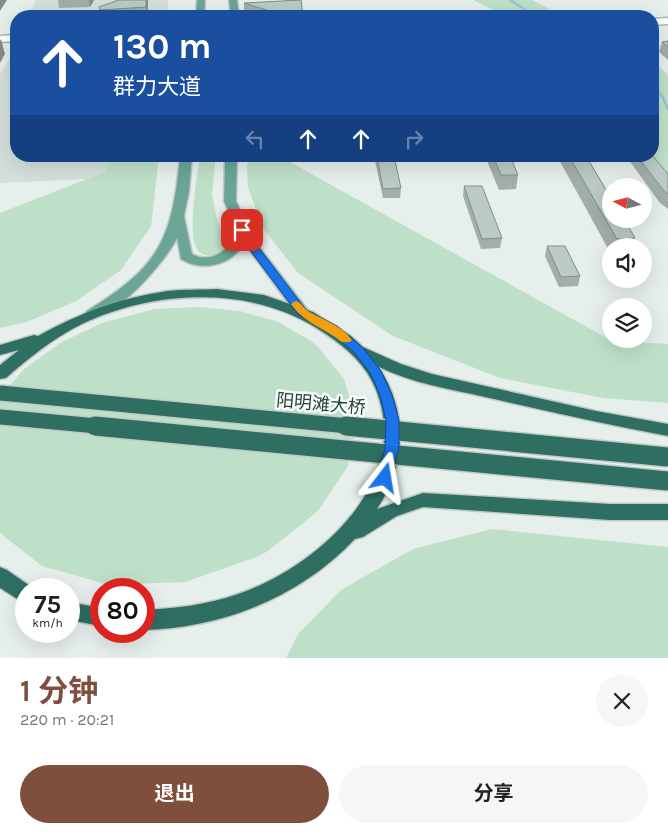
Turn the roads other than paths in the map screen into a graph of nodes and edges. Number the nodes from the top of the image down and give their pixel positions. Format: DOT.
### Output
graph roads {
  1 [pos="185,162"];
  2 [pos="231,162"];
  3 [pos="230,201"];
  4 [pos="180,212"];
  5 [pos="302,312"];
  6 [pos="92,314"];
  7 [pos="58,330"];
  8 [pos="0,350"];
  9 [pos="359,350"];
  10 [pos="0,374"];
  11 [pos="0,393"];
  12 [pos="0,417"];
  13 [pos="596,417"];
  14 [pos="668,420"];
  15 [pos="668,430"];
  16 [pos="668,457"];
  17 [pos="668,481"];
  18 [pos="610,512"];
  19 [pos="668,512"];
  20 [pos="668,520"];
  21 [pos="348,536"];
  22 [pos="0,576"];
  23 [pos="15,586"];
  24 [pos="155,619"];
  1 -- 4 [label="main road"];
  2 -- 3 [label="main road"];
  3 -- 4 [label="main road"];
  3 -- 5 [label="main road"];
  4 -- 6 [label="main road"];
  5 -- 6 [label="highway"];
  5 -- 9 [label="highway"];
  6 -- 7 [label="highway"];
  7 -- 8 [label="highway"];
  7 -- 10 [label="highway"];
  9 -- 13 [label="highway"];
  9 -- 21 [label="highway"];
  11 -- 16 [label="highway, 阳明滩大桥, bridge"];
  12 -- 17 [label="highway, bridge"];
  13 -- 14 [label="highway"];
  13 -- 15 [label="highway"];
  18 -- 19 [label="highway"];
  18 -- 20 [label="highway"];
  18 -- 21 [label="highway"];
  21 -- 24 [label="highway"];
  22 -- 23 [label="highway"];
}
